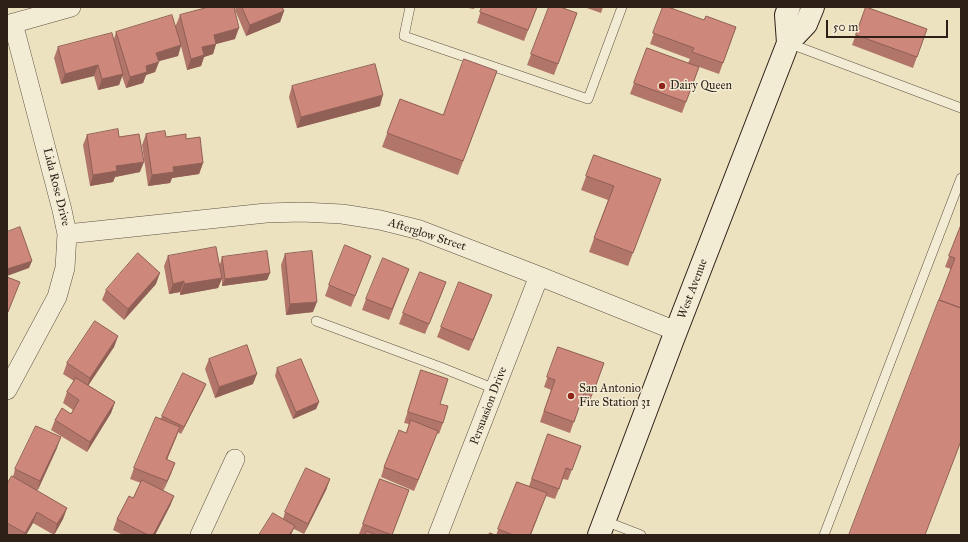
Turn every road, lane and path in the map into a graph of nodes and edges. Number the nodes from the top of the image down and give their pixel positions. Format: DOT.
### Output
graph roads {
  1 [pos="71,7"];
  2 [pos="410,7"];
  3 [pos="622,7"];
  4 [pos="789,7"];
  5 [pos="813,7"];
  6 [pos="10,24"];
  7 [pos="788,43"];
  8 [pos="961,108"];
  9 [pos="961,178"];
  10 [pos="67,234"];
  11 [pos="539,276"];
  12 [pos="316,321"];
  13 [pos="676,330"];
  14 [pos="495,389"];
  15 [pos="7,390"];
  16 [pos="235,459"];
  17 [pos="601,528"];
  18 [pos="200,535"];
  19 [pos="438,535"];
  20 [pos="641,535"];
  21 [pos="824,535"];
  1 -- 6 [label="street"];
  2 -- 3 [label="lane"];
  4 -- 7 [label="main road, West Avenue"];
  5 -- 7 [label="main road, West Avenue"];
  6 -- 10 [label="street, Lida Rose Drive"];
  7 -- 8 [label="lane"];
  7 -- 13 [label="main road, West Avenue"];
  9 -- 21 [label="lane"];
  10 -- 11 [label="street, Afterglow Street"];
  10 -- 15 [label="street, Lida Rose Drive"];
  11 -- 13 [label="street, Afterglow Street"];
  11 -- 14 [label="street, Persuasion Drive"];
  12 -- 14 [label="lane"];
  13 -- 17 [label="main road, West Avenue"];
  14 -- 19 [label="street, Persuasion Drive"];
  16 -- 18 [label="street"];
  17 -- 20 [label="lane"];
}
